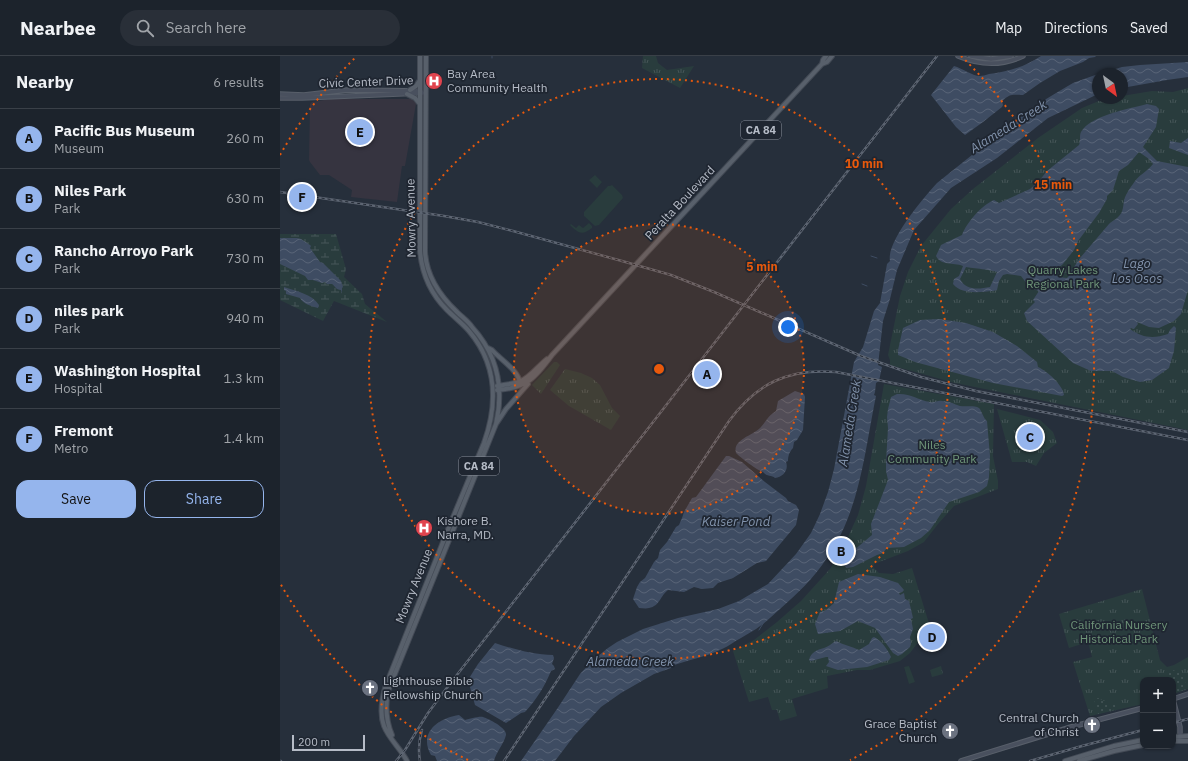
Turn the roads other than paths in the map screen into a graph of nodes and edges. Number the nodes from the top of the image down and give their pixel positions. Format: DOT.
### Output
graph roads {
  1 [pos="420,56"];
  2 [pos="426,56"];
  3 [pos="826,56"];
  4 [pos="832,56"];
  5 [pos="958,56"];
  6 [pos="971,56"];
  7 [pos="1011,56"];
  8 [pos="1023,56"];
  9 [pos="822,64"];
  10 [pos="420,80"];
  11 [pos="408,92"];
  12 [pos="420,92"];
  13 [pos="426,92"];
  14 [pos="280,94"];
  15 [pos="280,98"];
  16 [pos="420,106"];
  17 [pos="487,348"];
  18 [pos="552,355"];
  19 [pos="516,373"];
  20 [pos="533,373"];
  21 [pos="531,380"];
  22 [pos="521,381"];
  23 [pos="519,387"];
  24 [pos="493,388"];
  25 [pos="499,388"];
  26 [pos="496,424"];
  27 [pos="390,679"];
  28 [pos="1188,694"];
  29 [pos="1176,698"];
  30 [pos="386,705"];
  31 [pos="1140,709"];
  32 [pos="1176,711"];
  33 [pos="382,716"];
  34 [pos="392,735"];
  35 [pos="1188,736"];
  36 [pos="1176,738"];
  37 [pos="1180,739"];
  38 [pos="1140,741"];
  39 [pos="1176,741"];
  40 [pos="1188,741"];
  41 [pos="1140,746"];
  42 [pos="408,761"];
  43 [pos="961,761"];
  44 [pos="1065,761"];
  45 [pos="1079,761"];
  1 -- 10 [label="main road, Mowry Avenue"];
  2 -- 13 [label="main road, Mowry Avenue"];
  3 -- 9 [label="main road, Peralta Boulevard / CA 84"];
  4 -- 9 [label="main road, Peralta Boulevard / CA 84"];
  5 -- 8 [label="main road"];
  6 -- 7 [label="main road"];
  9 -- 18 [label="main road, Peralta Boulevard / CA 84"];
  10 -- 11 [label="main road"];
  10 -- 12 [label="main road, Mowry Avenue"];
  11 -- 12 [label="main road, Civic Center Drive"];
  11 -- 14 [label="main road, Civic Center Drive"];
  11 -- 15 [label="main road, Civic Center Drive"];
  11 -- 16 [label="main road"];
  12 -- 13 [label="main road, Civic Center Drive"];
  12 -- 16 [label="main road, Mowry Avenue"];
  13 -- 17 [label="main road, Mowry Avenue"];
  16 -- 24 [label="main road, Mowry Avenue"];
  17 -- 19 [label="main road, Mowry Avenue"];
  17 -- 25 [label="main road, Mowry Avenue"];
  18 -- 20 [label="main road, Peralta Boulevard / CA 84"];
  18 -- 21 [label="main road, Peralta Boulevard / CA 84"];
  19 -- 20 [label="main road"];
  19 -- 22 [label="main road, Mowry Avenue"];
  20 -- 22 [label="main road, Peralta Boulevard / CA 84"];
  21 -- 23 [label="main road, Peralta Boulevard"];
  21 -- 26 [label="main road"];
  22 -- 23 [label="main road"];
  22 -- 25 [label="main road, Peralta Boulevard / CA 84"];
  23 -- 25 [label="main road, Peralta Boulevard"];
  24 -- 25 [label="main road, Peralta Boulevard / CA 84"];
  24 -- 27 [label="main road, Mowry Avenue / CA 84"];
  25 -- 26 [label="main road, Mowry Avenue"];
  26 -- 27 [label="main road, Mowry Avenue / CA 84"];
  27 -- 30 [label="main road, Mowry Avenue / CA 84"];
  27 -- 33 [label="main road, Mowry Avenue / CA 84"];
  28 -- 29 [label="main road"];
  30 -- 33 [label="main road"];
  30 -- 34 [label="main road, Mowry Avenue / CA 84"];
  31 -- 43 [label="main road"];
  32 -- 37 [label="main road"];
  33 -- 34 [label="main road"];
  33 -- 42 [label="main road, Mowry Avenue / CA 84"];
  34 -- 42 [label="main road, Mowry Avenue / CA 84"];
  35 -- 37 [label="main road"];
  36 -- 37 [label="main road"];
  37 -- 39 [label="main road"];
  37 -- 40 [label="main road"];
  38 -- 44 [label="main road"];
  41 -- 45 [label="main road"];
}
